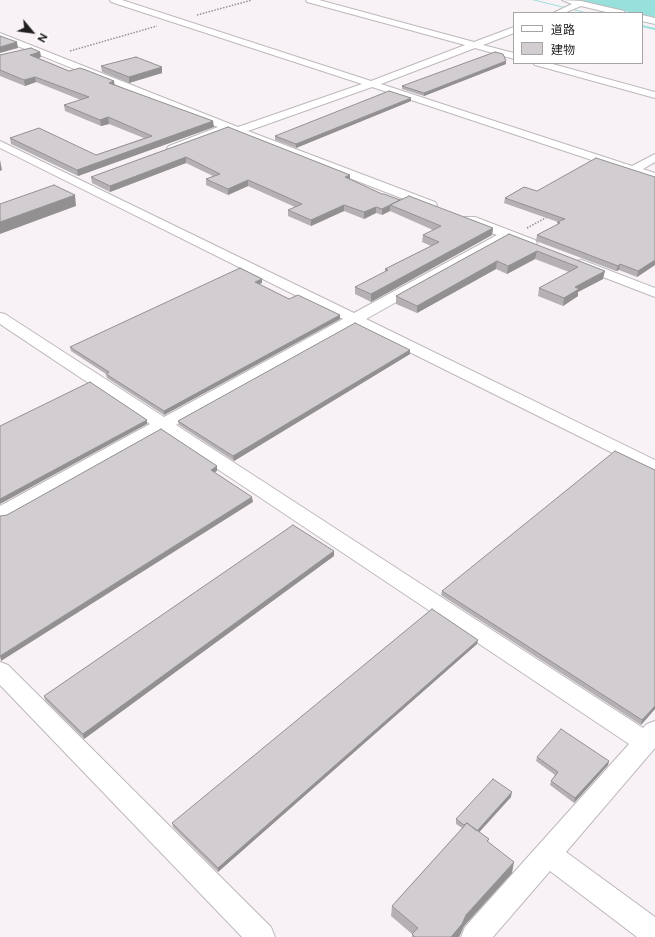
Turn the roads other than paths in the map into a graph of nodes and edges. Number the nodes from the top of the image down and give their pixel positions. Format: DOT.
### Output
graph roads {
  1 [pos="114,0"];
  2 [pos="310,0"];
  3 [pos="566,0"];
  4 [pos="580,3"];
  5 [pos="561,11"];
  6 [pos="617,12"];
  7 [pos="643,18"];
  8 [pos="655,21"];
  9 [pos="513,30"];
  10 [pos="0,36"];
  11 [pos="476,46"];
  12 [pos="32,48"];
  13 [pos="19,52"];
  14 [pos="513,56"];
  15 [pos="542,64"];
  16 [pos="372,84"];
  17 [pos="655,95"];
  18 [pos="233,129"];
  19 [pos="0,144"];
  20 [pos="164,151"];
  21 [pos="655,157"];
  22 [pos="633,170"];
  23 [pos="655,177"];
  24 [pos="84,180"];
  25 [pos="64,188"];
  26 [pos="442,209"];
  27 [pos="456,215"];
  28 [pos="510,236"];
  29 [pos="540,248"];
  30 [pos="569,259"];
  31 [pos="655,293"];
  32 [pos="0,317"];
  33 [pos="355,318"];
  34 [pos="162,425"];
  35 [pos="655,467"];
  36 [pos="0,514"];
  37 [pos="0,671"];
  38 [pos="650,736"];
  39 [pos="548,854"];
  40 [pos="655,934"];
  41 [pos="261,937"];
  42 [pos="475,937"];
  1 -- 16 [label="street"];
  2 -- 11 [label="street"];
  3 -- 4 [label="street"];
  4 -- 5 [label="street"];
  4 -- 6 [label="street"];
  7 -- 8 [label="street"];
  9 -- 11 [label="street"];
  10 -- 12 [label="street"];
  11 -- 14 [label="street"];
  11 -- 16 [label="street"];
  12 -- 13 [label="street"];
  12 -- 18 [label="street"];
  15 -- 17 [label="street"];
  16 -- 18 [label="street"];
  16 -- 22 [label="street"];
  18 -- 20 [label="street"];
  18 -- 26 [label="street"];
  19 -- 24 [label="street"];
  21 -- 22 [label="street"];
  22 -- 23 [label="street"];
  24 -- 25 [label="street"];
  24 -- 33 [label="street"];
  27 -- 28 [label="street"];
  28 -- 29 [label="street"];
  28 -- 33 [label="street"];
  30 -- 31 [label="street"];
  32 -- 34 [label="street"];
  33 -- 34 [label="street"];
  33 -- 35 [label="street"];
  34 -- 36 [label="street"];
  34 -- 38 [label="street"];
  37 -- 41 [label="street"];
  38 -- 39 [label="street"];
  39 -- 40 [label="street"];
  39 -- 42 [label="street"];
}
